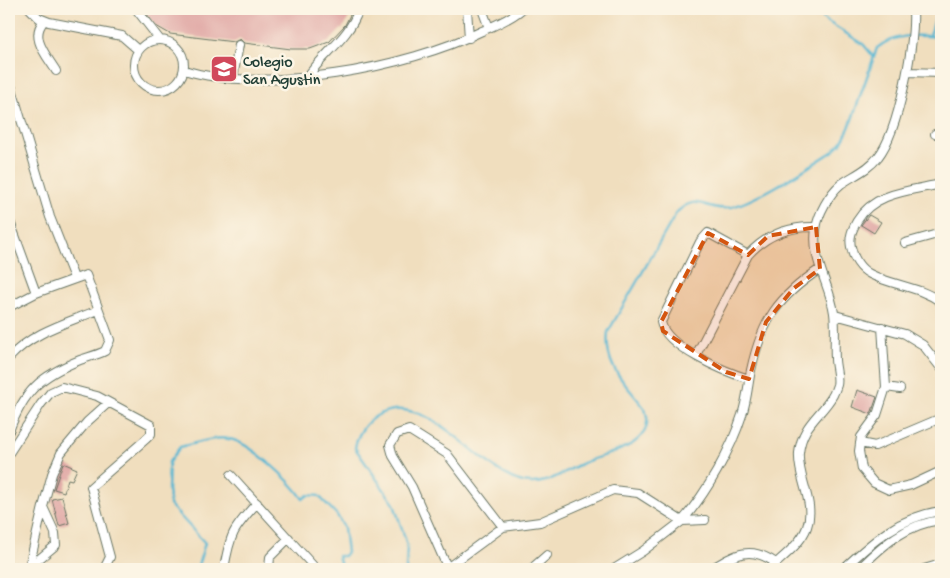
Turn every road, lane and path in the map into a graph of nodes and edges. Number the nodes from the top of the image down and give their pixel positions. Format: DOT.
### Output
graph roads {
  1 [pos="30,9"];
  2 [pos="136,9"];
  3 [pos="359,9"];
  4 [pos="467,9"];
  5 [pos="482,9"];
  6 [pos="522,9"];
  7 [pos="913,9"];
  8 [pos="44,21"];
  9 [pos="489,28"];
  10 [pos="469,38"];
  11 [pos="160,40"];
  12 [pos="239,45"];
  13 [pos="138,50"];
  14 [pos="184,70"];
  15 [pos="56,71"];
  16 [pos="907,72"];
  17 [pos="941,74"];
  18 [pos="308,76"];
  19 [pos="234,77"];
  20 [pos="9,79"];
  21 [pos="941,184"];
  22 [pos="9,219"];
  23 [pos="816,227"];
  24 [pos="941,233"];
  25 [pos="905,243"];
  26 [pos="748,255"];
  27 [pos="820,269"];
  28 [pos="74,278"];
  29 [pos="36,293"];
  30 [pos="941,302"];
  31 [pos="9,307"];
  32 [pos="98,310"];
  33 [pos="835,315"];
  34 [pos="882,327"];
  35 [pos="696,355"];
  36 [pos="9,358"];
  37 [pos="941,368"];
  38 [pos="749,378"];
  39 [pos="886,387"];
  40 [pos="900,389"];
  41 [pos="108,403"];
  42 [pos="941,418"];
  43 [pos="9,432"];
  44 [pos="860,443"];
  45 [pos="9,453"];
  46 [pos="941,471"];
  47 [pos="231,475"];
  48 [pos="257,503"];
  49 [pos="43,507"];
  50 [pos="941,511"];
  51 [pos="705,520"];
  52 [pos="941,520"];
  53 [pos="682,521"];
  54 [pos="503,527"];
  55 [pos="289,538"];
  56 [pos="547,556"];
  57 [pos="776,563"];
  58 [pos="941,564"];
  59 [pos="28,568"];
  60 [pos="448,568"];
  61 [pos="104,569"];
  62 [pos="224,569"];
  63 [pos="269,569"];
  64 [pos="316,569"];
  65 [pos="532,569"];
  66 [pos="614,569"];
  67 [pos="711,569"];
  68 [pos="770,569"];
  69 [pos="843,569"];
  70 [pos="859,569"];
  71 [pos="924,569"];
  1 -- 8 [label="street"];
  2 -- 11 [label="street"];
  3 -- 18 [label="street"];
  4 -- 10 [label="street"];
  5 -- 9 [label="street"];
  6 -- 9 [label="street"];
  7 -- 16 [label="street"];
  8 -- 13 [label="street"];
  8 -- 15 [label="street"];
  9 -- 10 [label="street"];
  10 -- 18 [label="street"];
  11 -- 13 [label="street"];
  11 -- 14 [label="street"];
  12 -- 19 [label="street"];
  13 -- 14 [label="street"];
  14 -- 19 [label="street"];
  16 -- 17 [label="street"];
  16 -- 23 [label="street"];
  18 -- 19 [label="street"];
  20 -- 28 [label="street"];
  21 -- 30 [label="street"];
  22 -- 29 [label="street"];
  23 -- 26 [label="street"];
  23 -- 27 [label="street"];
  24 -- 25 [label="street"];
  26 -- 35 [label="street"];
  26 -- 35 [label="street"];
  27 -- 33 [label="street"];
  27 -- 38 [label="street"];
  28 -- 29 [label="street"];
  28 -- 32 [label="street"];
  29 -- 31 [label="street"];
  32 -- 36 [label="street"];
  32 -- 43 [label="street"];
  33 -- 34 [label="street"];
  33 -- 57 [label="street"];
  34 -- 37 [label="street"];
  34 -- 39 [label="street"];
  35 -- 38 [label="street"];
  38 -- 53 [label="street"];
  39 -- 40 [label="street"];
  39 -- 44 [label="street"];
  41 -- 45 [label="street"];
  41 -- 49 [label="street"];
  41 -- 61 [label="street"];
  42 -- 44 [label="street"];
  44 -- 46 [label="street"];
  47 -- 48 [label="street"];
  48 -- 55 [label="street"];
  48 -- 62 [label="street"];
  49 -- 59 [label="street"];
  49 -- 59 [label="street"];
  50 -- 69 [label="street"];
  51 -- 53 [label="street"];
  52 -- 70 [label="street"];
  53 -- 54 [label="street"];
  53 -- 66 [label="street"];
  54 -- 60 [label="street"];
  54 -- 60 [label="street"];
  55 -- 63 [label="street"];
  55 -- 64 [label="street"];
  56 -- 65 [label="street"];
  57 -- 67 [label="street"];
  57 -- 68 [label="street"];
  58 -- 71 [label="street"];
}
